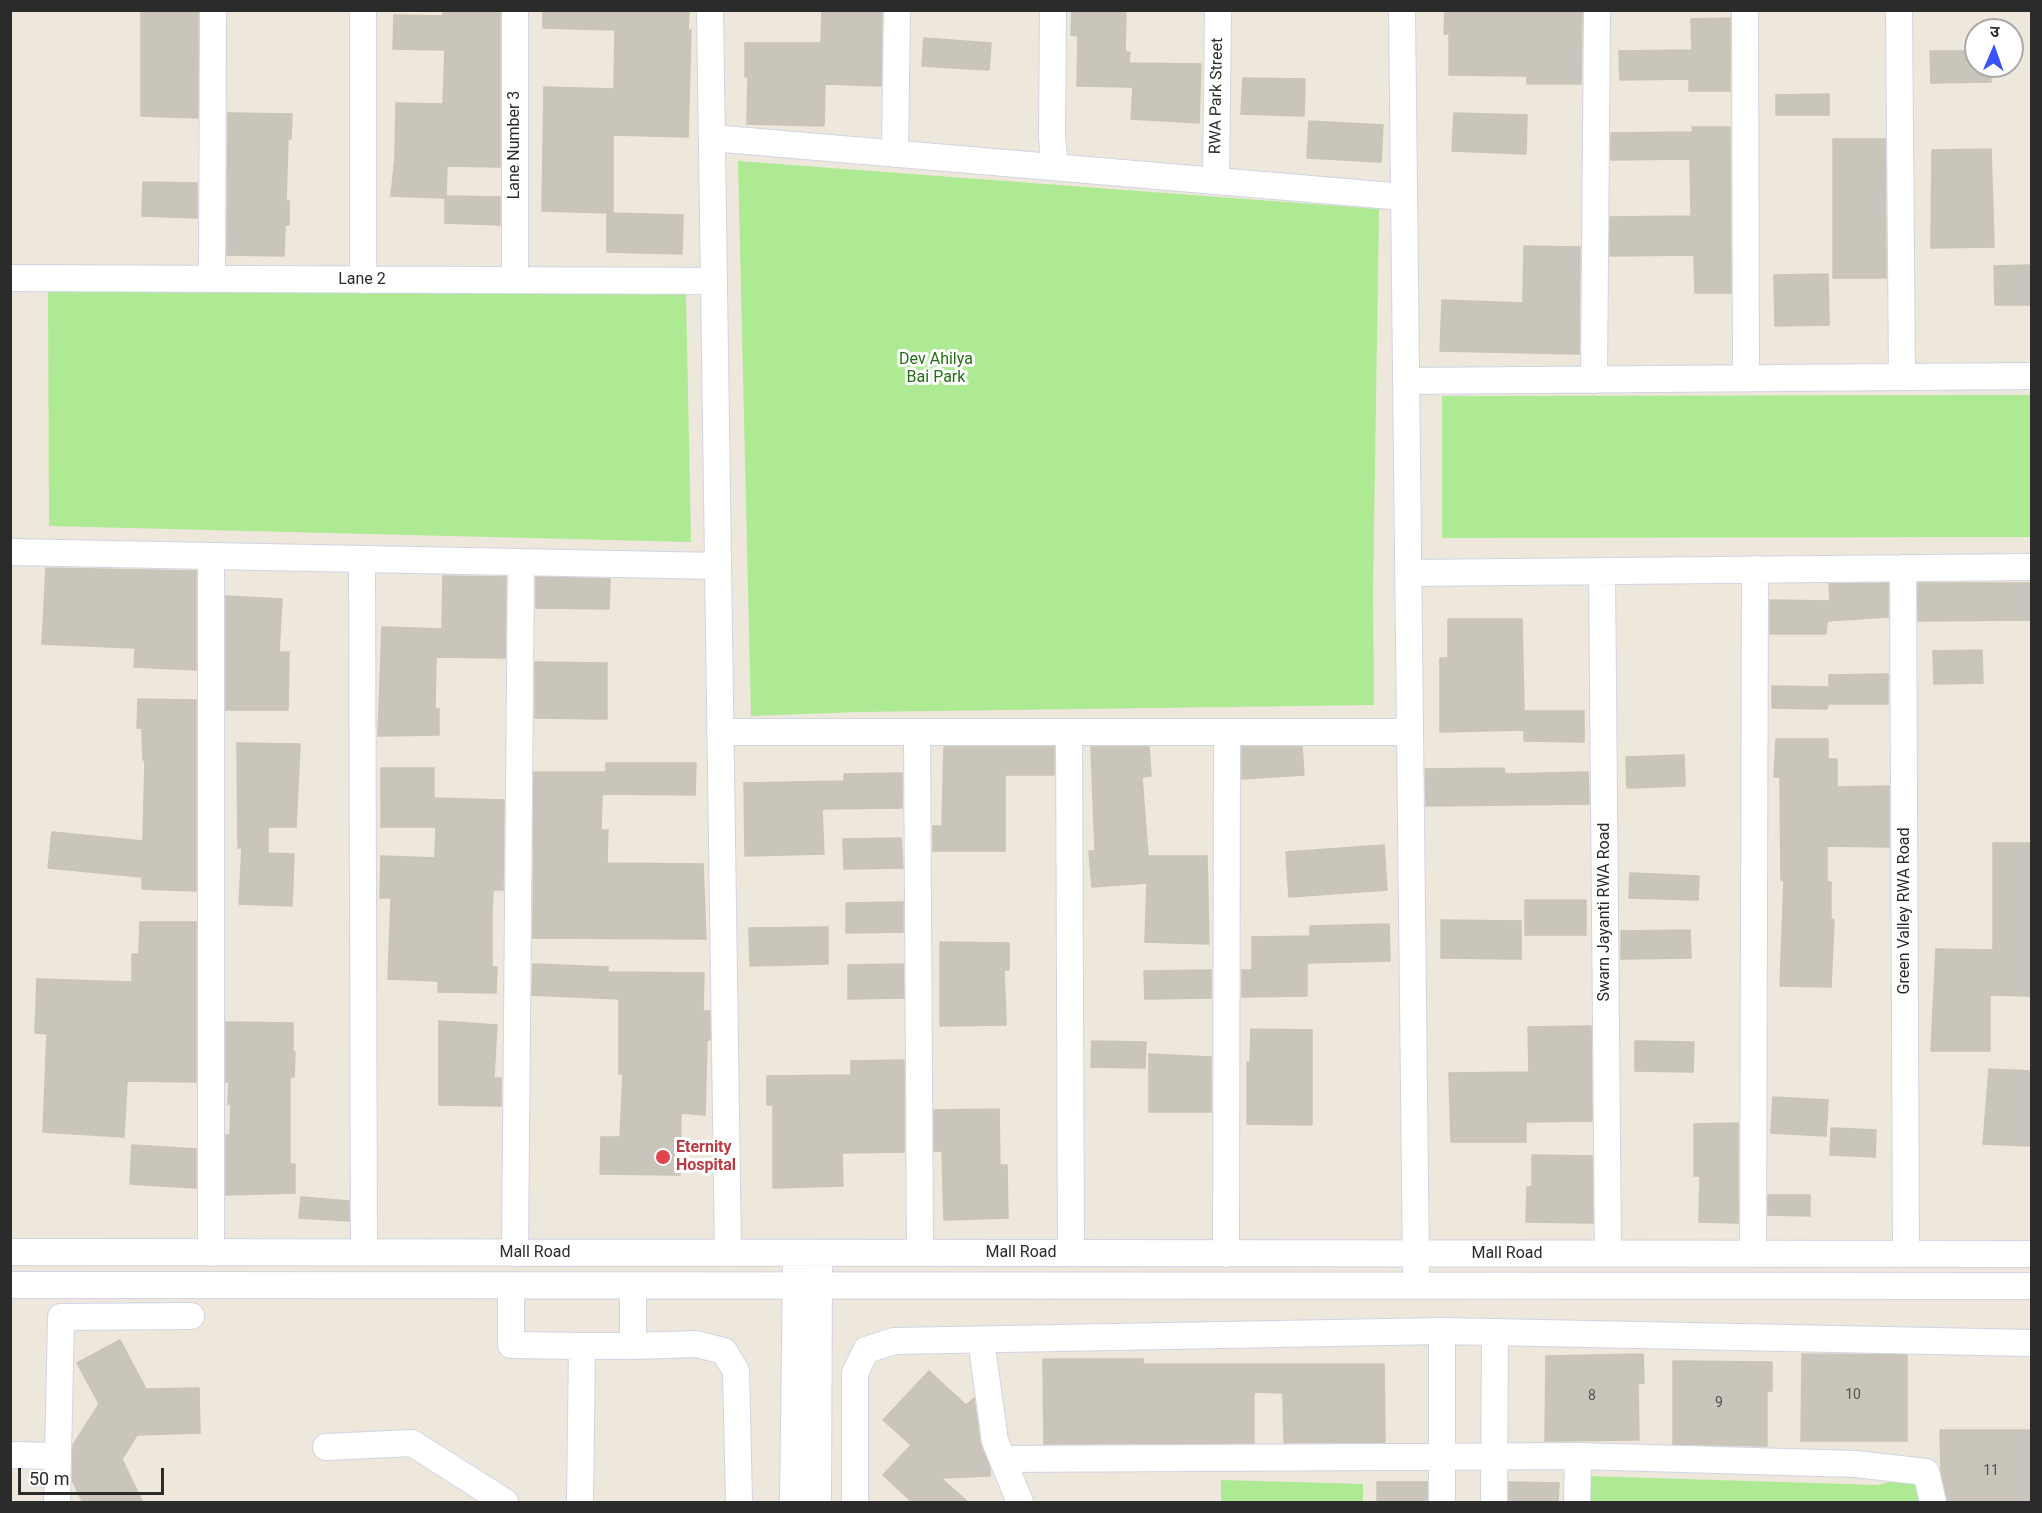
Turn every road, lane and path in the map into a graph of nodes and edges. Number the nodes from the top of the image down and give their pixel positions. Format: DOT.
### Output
graph roads {
  1 [pos="213,10"];
  2 [pos="363,10"];
  3 [pos="515,10"];
  4 [pos="710,10"];
  5 [pos="897,10"];
  6 [pos="1053,10"];
  7 [pos="1218,10"];
  8 [pos="1402,10"];
  9 [pos="1597,10"];
  10 [pos="1745,10"];
  11 [pos="1899,10"];
  12 [pos="712,138"];
  13 [pos="895,154"];
  14 [pos="1055,167"];
  15 [pos="1216,181"];
  16 [pos="1404,197"];
  17 [pos="10,278"];
  18 [pos="212,279"];
  19 [pos="363,280"];
  20 [pos="515,280"];
  21 [pos="714,281"];
  22 [pos="2031,376"];
  23 [pos="1902,377"];
  24 [pos="1746,378"];
  25 [pos="1594,380"];
  26 [pos="1406,381"];
  27 [pos="10,552"];
  28 [pos="211,556"];
  29 [pos="362,559"];
  30 [pos="521,562"];
  31 [pos="718,566"];
  32 [pos="2031,567"];
  33 [pos="1903,568"];
  34 [pos="1755,570"];
  35 [pos="1602,571"];
  36 [pos="1408,573"];
  37 [pos="720,732"];
  38 [pos="917,732"];
  39 [pos="1069,732"];
  40 [pos="1227,732"];
  41 [pos="1410,732"];
  42 [pos="10,1252"];
  43 [pos="1753,1252"];
  44 [pos="212,1253"];
  45 [pos="364,1253"];
  46 [pos="515,1253"];
  47 [pos="728,1253"];
  48 [pos="807,1253"];
  49 [pos="920,1253"];
  50 [pos="1071,1254"];
  51 [pos="1226,1254"];
  52 [pos="1415,1254"];
  53 [pos="1608,1254"];
  54 [pos="1906,1254"];
  55 [pos="2031,1254"];
  56 [pos="10,1285"];
  57 [pos="807,1285"];
  58 [pos="1416,1286"];
  59 [pos="2031,1286"];
  60 [pos="512,1287"];
  61 [pos="633,1287"];
  62 [pos="192,1317"];
  63 [pos="1442,1331"];
  64 [pos="1495,1332"];
  65 [pos="981,1340"];
  66 [pos="2031,1343"];
  67 [pos="582,1346"];
  68 [pos="633,1346"];
  69 [pos="326,1447"];
  70 [pos="10,1455"];
  71 [pos="58,1456"];
  72 [pos="1578,1456"];
  73 [pos="1442,1457"];
  74 [pos="1494,1457"];
  75 [pos="1003,1459"];
  76 [pos="57,1503"];
  77 [pos="505,1503"];
  78 [pos="580,1503"];
  79 [pos="739,1503"];
  80 [pos="793,1503"];
  81 [pos="818,1503"];
  82 [pos="855,1503"];
  83 [pos="1020,1503"];
  84 [pos="1442,1503"];
  85 [pos="1494,1503"];
  86 [pos="1577,1503"];
  87 [pos="1933,1503"];
  1 -- 18 [label="street"];
  2 -- 19 [label="street"];
  3 -- 20 [label="street, Lane Number 3"];
  4 -- 12 [label="street"];
  5 -- 13 [label="street"];
  6 -- 14 [label="street"];
  7 -- 15 [label="street, RWA Park Street"];
  8 -- 16 [label="street"];
  9 -- 25 [label="street"];
  10 -- 24 [label="street"];
  11 -- 23 [label="street"];
  12 -- 13 [label="street"];
  12 -- 21 [label="street"];
  13 -- 14 [label="street"];
  14 -- 15 [label="street"];
  15 -- 16 [label="street"];
  16 -- 26 [label="street"];
  17 -- 18 [label="street, Lane 2"];
  18 -- 19 [label="street, Lane 2"];
  19 -- 20 [label="street, Lane 2"];
  20 -- 21 [label="street, Lane 2"];
  21 -- 31 [label="street"];
  22 -- 23 [label="street"];
  23 -- 24 [label="street"];
  24 -- 25 [label="street"];
  25 -- 26 [label="street"];
  26 -- 36 [label="street"];
  27 -- 28 [label="street"];
  28 -- 29 [label="street"];
  28 -- 44 [label="street"];
  29 -- 30 [label="street"];
  29 -- 45 [label="street"];
  30 -- 31 [label="street"];
  30 -- 46 [label="street"];
  31 -- 37 [label="street"];
  32 -- 33 [label="street"];
  33 -- 34 [label="street"];
  33 -- 54 [label="street, Green Valley RWA Road"];
  34 -- 35 [label="street"];
  34 -- 43 [label="street"];
  35 -- 36 [label="street"];
  35 -- 53 [label="street, Swarn Jayanti RWA Road"];
  36 -- 41 [label="street"];
  37 -- 38 [label="street"];
  37 -- 47 [label="street"];
  38 -- 39 [label="street"];
  38 -- 49 [label="street"];
  39 -- 40 [label="street"];
  39 -- 50 [label="street"];
  40 -- 41 [label="street"];
  40 -- 51 [label="street"];
  41 -- 52 [label="street"];
  42 -- 44 [label="street, Mall Road"];
  43 -- 53 [label="street, Mall Road"];
  43 -- 54 [label="street, Mall Road"];
  44 -- 45 [label="street, Mall Road"];
  45 -- 46 [label="street, Mall Road"];
  46 -- 47 [label="street, Mall Road"];
  47 -- 48 [label="street, Mall Road"];
  48 -- 49 [label="street, Mall Road"];
  48 -- 57 [label="street"];
  49 -- 50 [label="street, Mall Road"];
  50 -- 51 [label="street, Mall Road"];
  51 -- 52 [label="street, Mall Road"];
  52 -- 53 [label="street, Mall Road"];
  52 -- 58 [label="street"];
  54 -- 55 [label="street, Mall Road"];
  56 -- 60 [label="street, Mall Road"];
  57 -- 58 [label="street, Mall Road"];
  57 -- 61 [label="street, Mall Road"];
  57 -- 80 [label="street"];
  57 -- 81 [label="street"];
  58 -- 59 [label="street, Mall Road"];
  60 -- 61 [label="street, Mall Road"];
  60 -- 67 [label="street"];
  61 -- 68 [label="street"];
  62 -- 71 [label="street"];
  63 -- 64 [label="street"];
  63 -- 65 [label="street"];
  63 -- 73 [label="street"];
  64 -- 66 [label="street"];
  64 -- 74 [label="street"];
  65 -- 75 [label="street"];
  65 -- 82 [label="street"];
  67 -- 68 [label="street"];
  67 -- 78 [label="street"];
  68 -- 79 [label="street"];
  69 -- 77 [label="street"];
  70 -- 71 [label="street"];
  71 -- 76 [label="street"];
  72 -- 74 [label="street"];
  72 -- 86 [label="street"];
  72 -- 87 [label="street"];
  73 -- 74 [label="street"];
  73 -- 75 [label="street"];
  73 -- 84 [label="street"];
  74 -- 85 [label="street"];
  75 -- 83 [label="street"];
}
